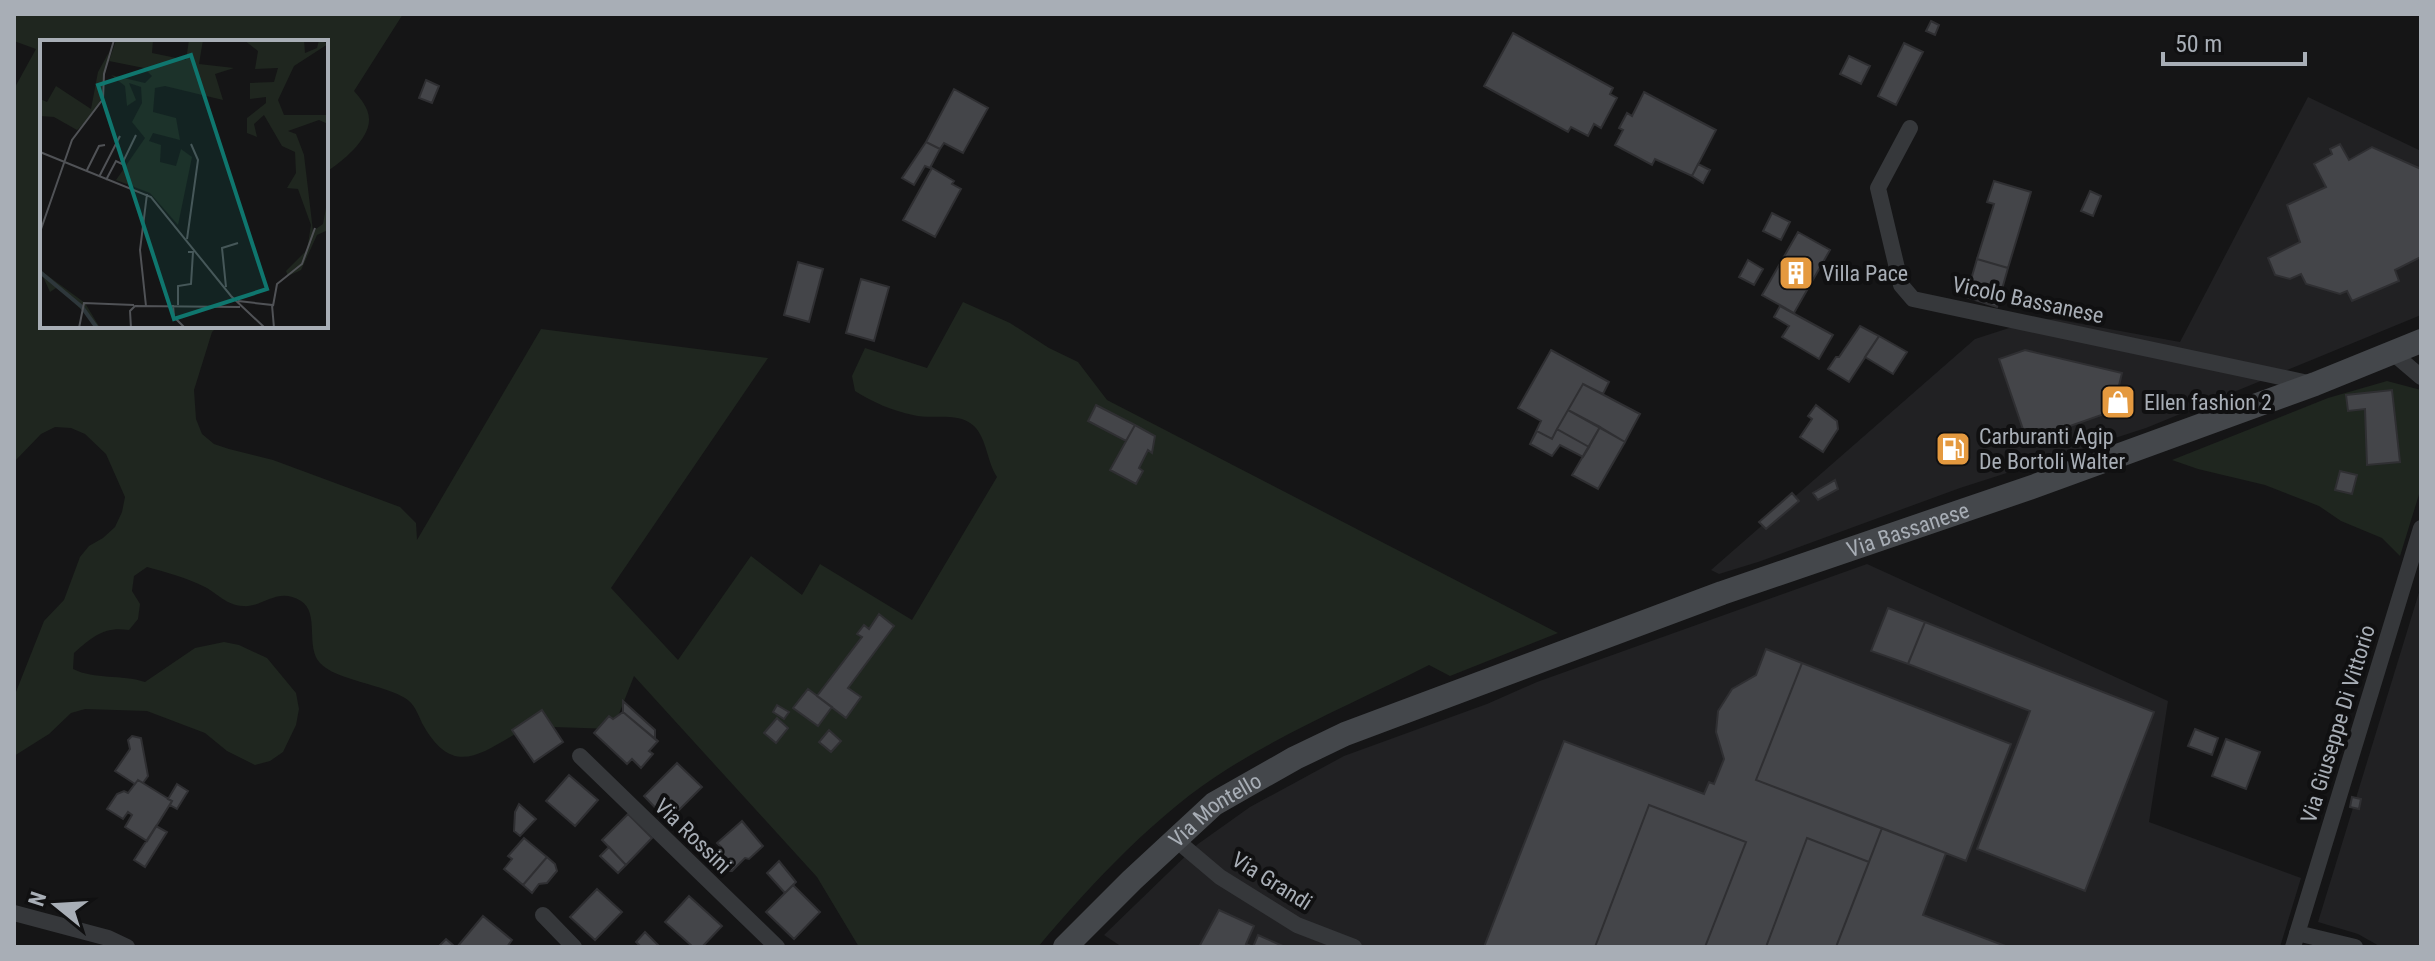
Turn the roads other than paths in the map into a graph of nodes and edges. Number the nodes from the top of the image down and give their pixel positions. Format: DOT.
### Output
graph roads {
  1 [pos="1910,128"];
  2 [pos="2421,341"];
  3 [pos="2394,354"];
  4 [pos="2421,377"];
  5 [pos="2315,384"];
  6 [pos="2421,528"];
  7 [pos="1392,716"];
  8 [pos="580,756"];
  9 [pos="1175,839"];
  10 [pos="14,913"];
  11 [pos="543,915"];
  12 [pos="2295,940"];
  13 [pos="127,947"];
  14 [pos="574,947"];
  15 [pos="777,947"];
  16 [pos="1065,947"];
  17 [pos="1354,947"];
  18 [pos="2355,947"];
  1 -- 5 [label="street, Vicolo Bassanese"];
  2 -- 3 [label="main road, Via Bassanese"];
  3 -- 4 [label="street"];
  3 -- 5 [label="main road, Via Bassanese"];
  5 -- 7 [label="main road, Via Bassanese"];
  6 -- 12 [label="street, Via Giuseppe Di Vittorio"];
  7 -- 9 [label="main road, Via Montello"];
  8 -- 15 [label="street, Via Rossini"];
  9 -- 16 [label="main road, Via Montello"];
  9 -- 17 [label="street, Via Grandi"];
  10 -- 13 [label="street"];
  11 -- 14 [label="street"];
  12 -- 18 [label="street"];
}
